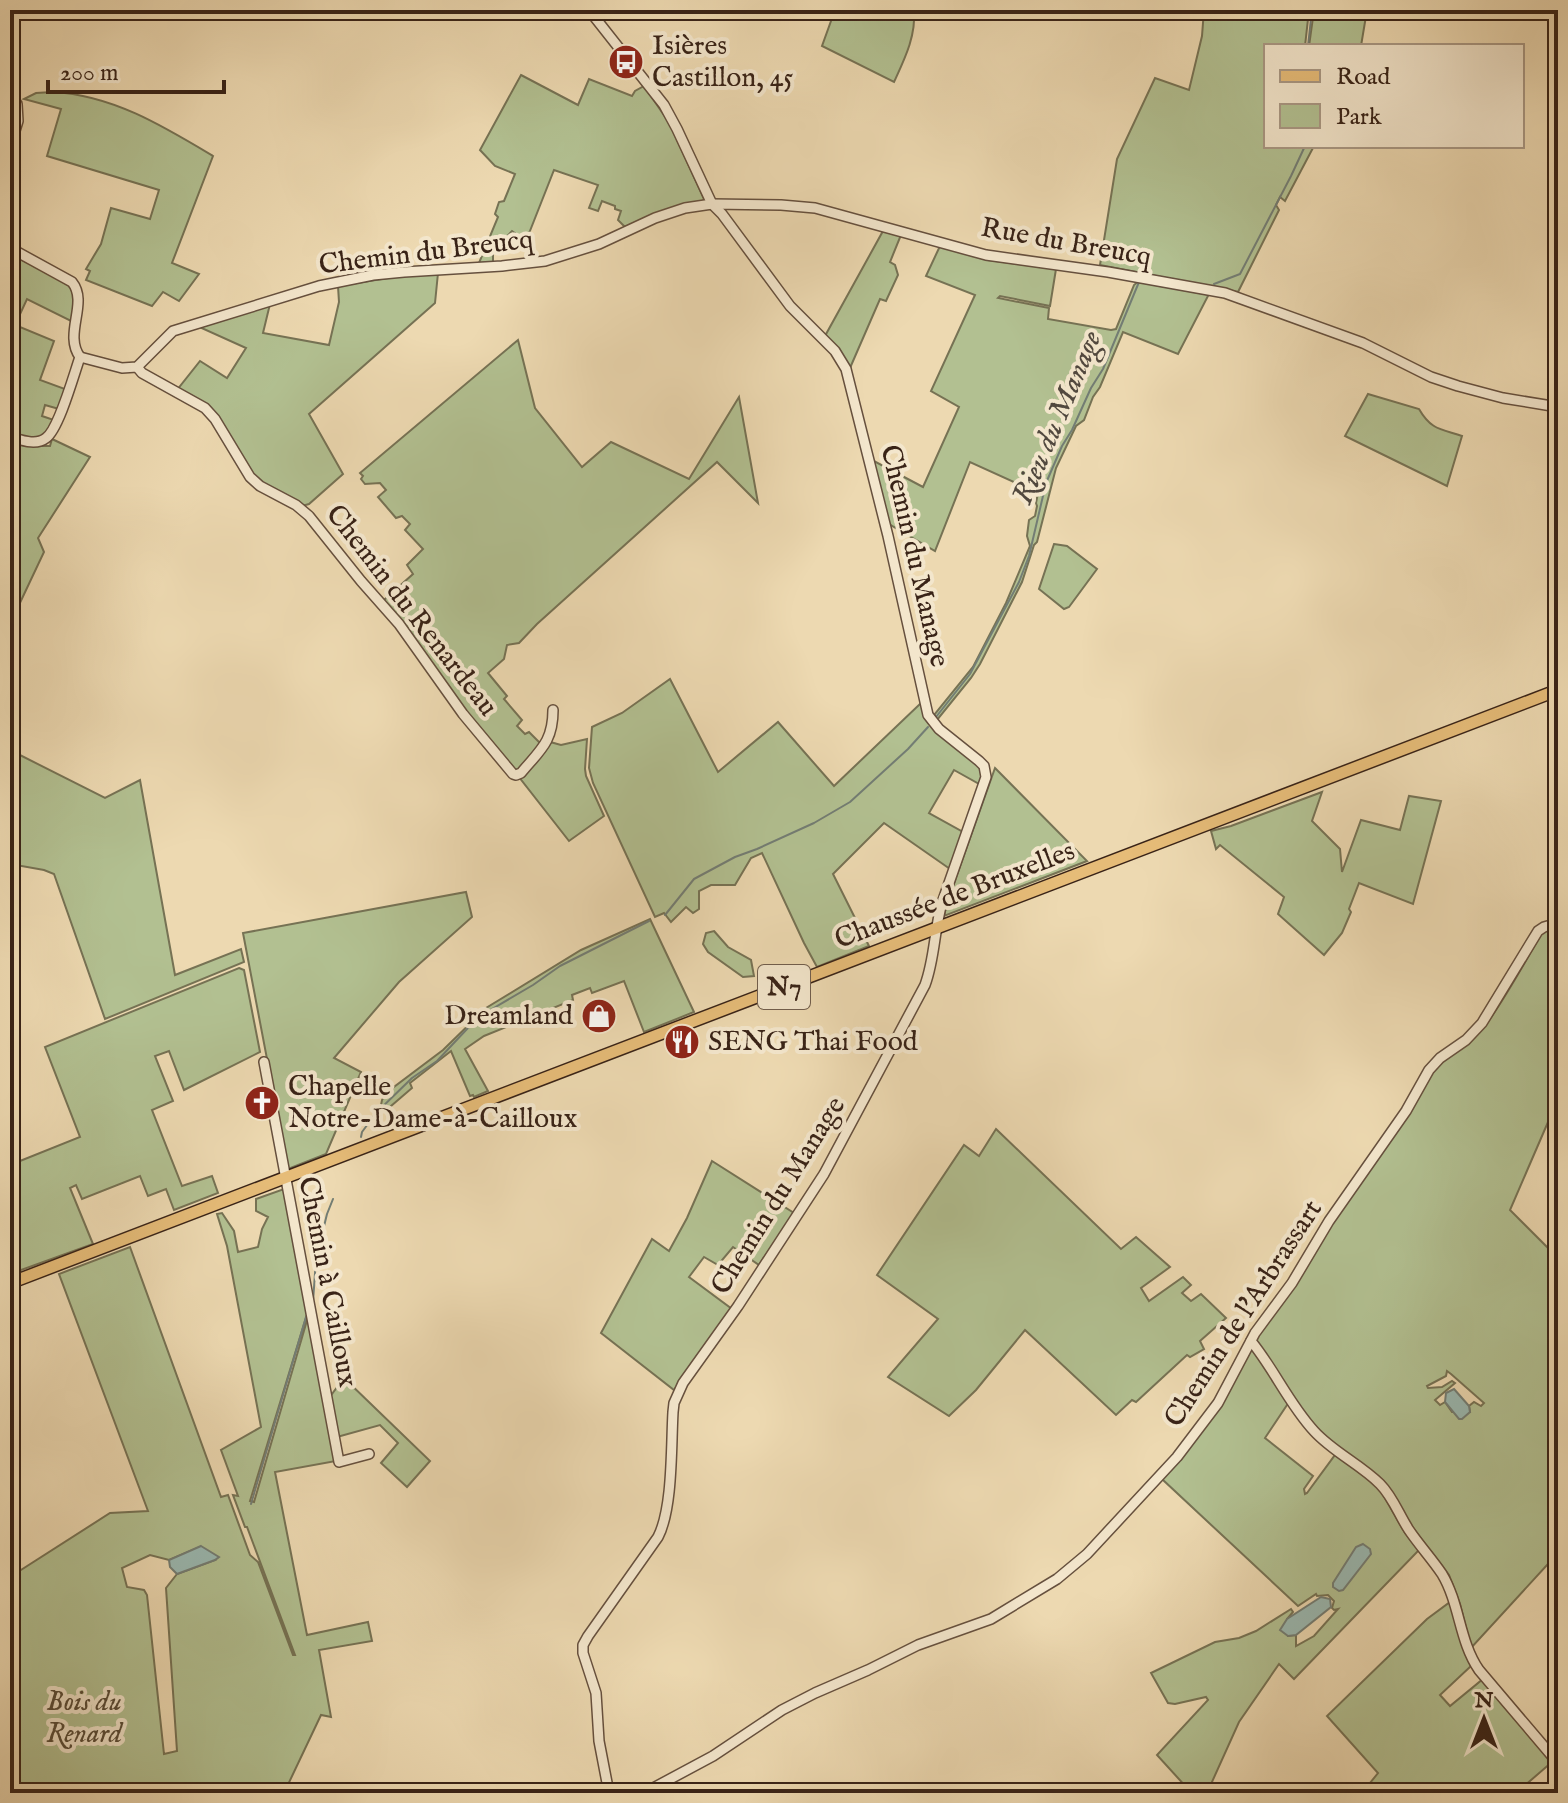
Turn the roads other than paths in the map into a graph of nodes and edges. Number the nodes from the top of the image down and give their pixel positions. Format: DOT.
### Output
graph roads {
  1 [pos="589,10"];
  2 [pos="10,100"];
  3 [pos="10,147"];
  4 [pos="712,204"];
  5 [pos="10,248"];
  6 [pos="561,257"];
  7 [pos="80,357"];
  8 [pos="137,367"];
  9 [pos="1558,407"];
  10 [pos="10,437"];
  11 [pos="1558,690"];
  12 [pos="553,710"];
  13 [pos="1558,923"];
  14 [pos="936,929"];
  15 [pos="264,1062"];
  16 [pos="285,1178"];
  17 [pos="10,1283"];
  18 [pos="1251,1341"];
  19 [pos="369,1454"];
  20 [pos="1558,1763"];
  21 [pos="609,1793"];
  22 [pos="644,1793"];
  1 -- 4 [label="street"];
  2 -- 3 [label="street"];
  4 -- 6 [label="street, Rue du Breucq"];
  4 -- 9 [label="street, Rue du Breucq"];
  4 -- 14 [label="street, Chemin du Manage"];
  5 -- 7 [label="street"];
  6 -- 8 [label="street, Chemin du Breucq"];
  7 -- 8 [label="street"];
  7 -- 10 [label="street"];
  8 -- 12 [label="street, Chemin du Renardeau"];
  11 -- 14 [label="main road, Chaussée de Bruxelles / N7"];
  13 -- 18 [label="street, Chemin de l'Arbrassart"];
  14 -- 16 [label="main road, Chaussée de Bruxelles / N7"];
  14 -- 21 [label="street, Chemin du Manage"];
  15 -- 16 [label="street, Chemin à Cailloux"];
  16 -- 17 [label="main road, Chaussée de Bruxelles / N7"];
  16 -- 19 [label="street, Chemin à Cailloux"];
  18 -- 20 [label="street"];
  18 -- 22 [label="street, Chemin de l'Arbrassart"];
}
